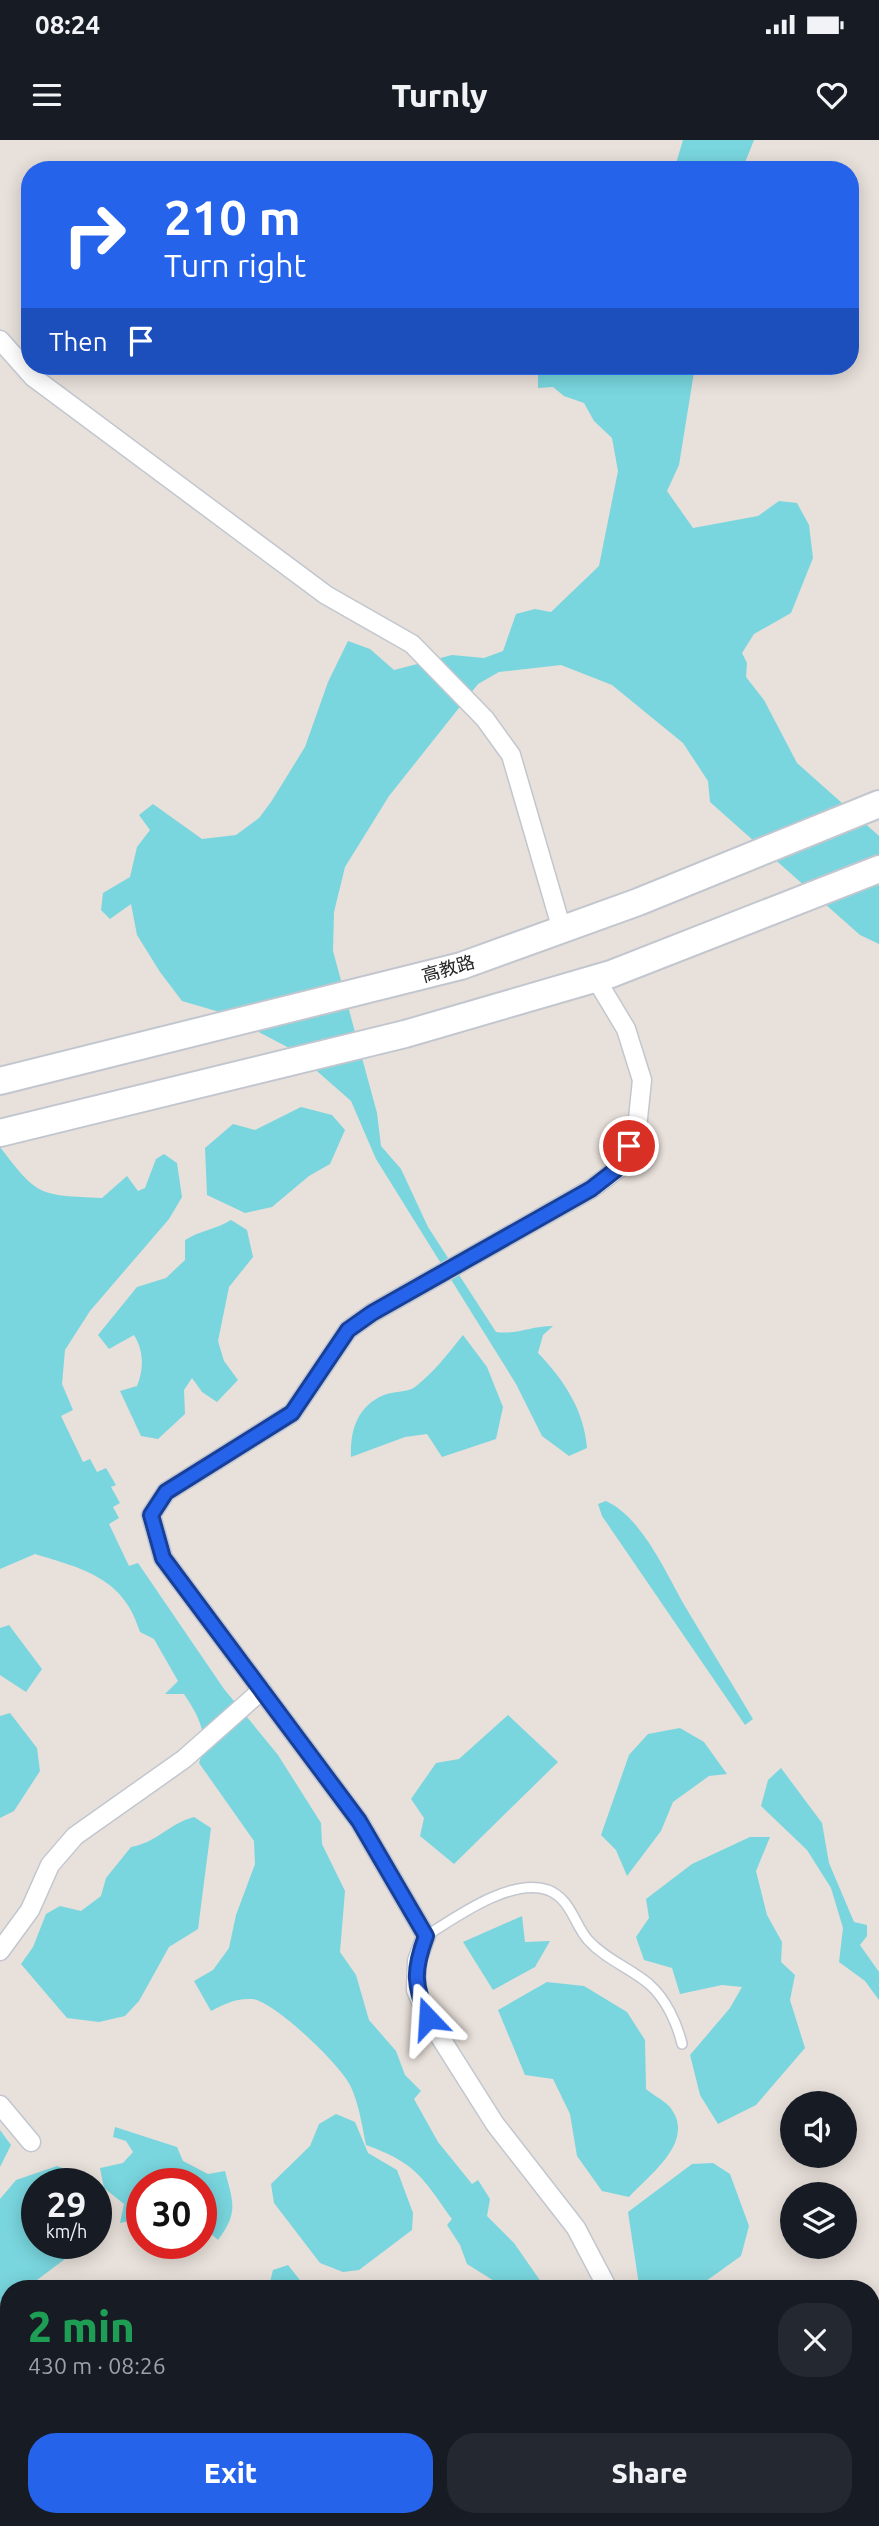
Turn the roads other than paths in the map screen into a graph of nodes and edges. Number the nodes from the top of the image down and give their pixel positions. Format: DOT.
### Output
graph roads {
  1 [pos="0,340"];
  2 [pos="21,364"];
  3 [pos="31,375"];
  4 [pos="876,806"];
  5 [pos="879,869"];
  6 [pos="562,930"];
  7 [pos="596,979"];
  8 [pos="0,1081"];
  9 [pos="0,1133"];
  10 [pos="262,1690"];
  11 [pos="426,1936"];
  12 [pos="0,1951"];
  13 [pos="682,2044"];
  14 [pos="0,2105"];
  15 [pos="31,2143"];
  16 [pos="603,2280"];
  1 -- 2 [label="street"];
  3 -- 6 [label="street"];
  4 -- 6 [label="main road, 高教路"];
  5 -- 7 [label="main road"];
  6 -- 8 [label="main road, 高教路"];
  7 -- 9 [label="main road"];
  7 -- 10 [label="street"];
  10 -- 11 [label="street"];
  10 -- 12 [label="street"];
  11 -- 13 [label="lane"];
  11 -- 16 [label="street"];
  14 -- 15 [label="street"];
}
